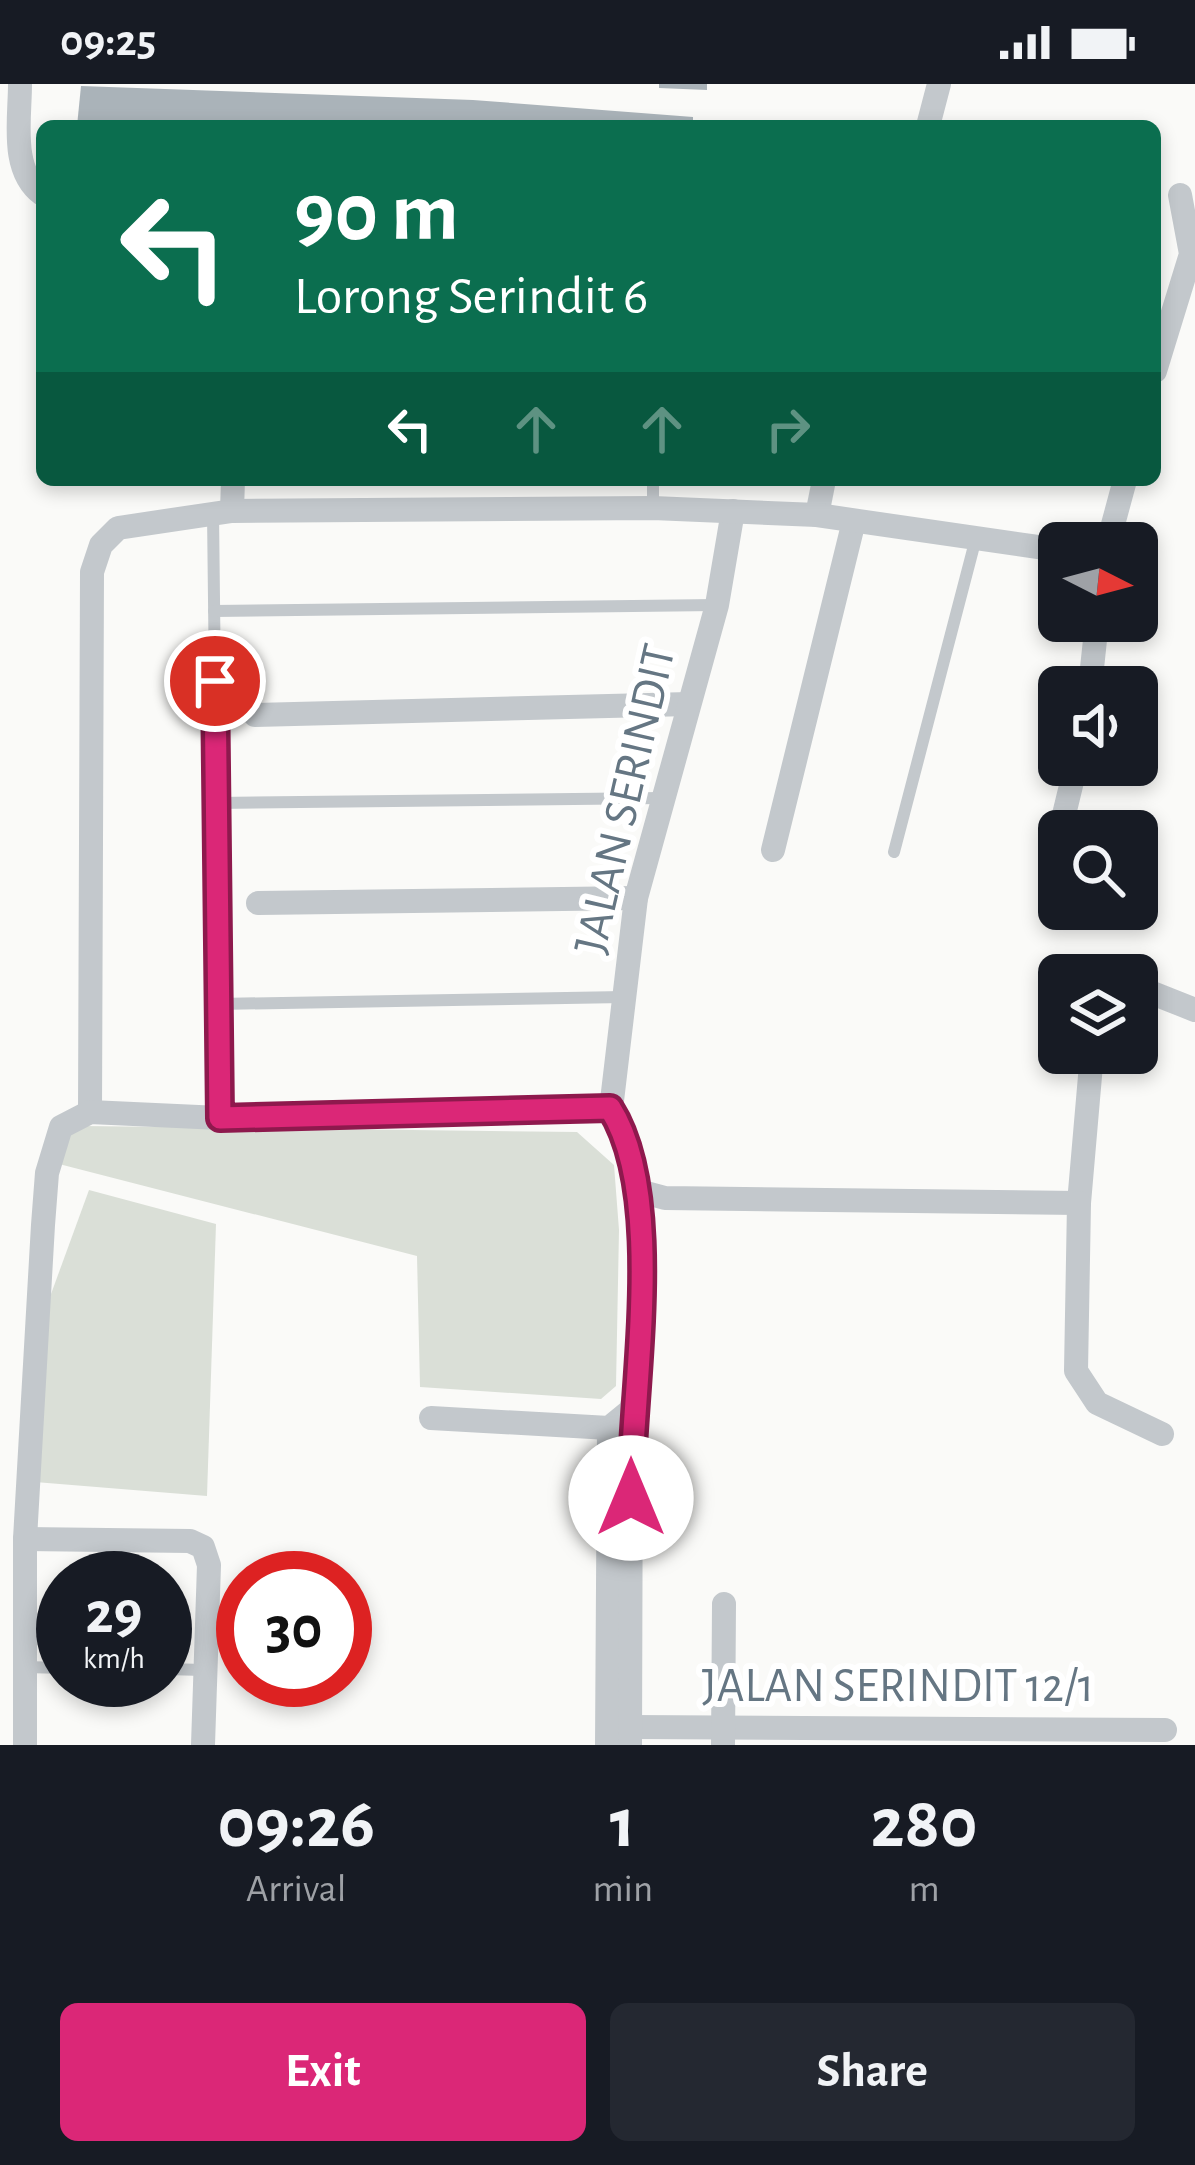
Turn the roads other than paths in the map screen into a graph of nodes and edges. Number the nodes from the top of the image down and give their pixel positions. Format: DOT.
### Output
graph roads {
  1 [pos="20,84"];
  2 [pos="939,84"];
  3 [pos="930,120"];
  4 [pos="36,189"];
  5 [pos="1180,196"];
  6 [pos="1161,352"];
  7 [pos="231,486"];
  8 [pos="653,486"];
  9 [pos="823,486"];
  10 [pos="1123,486"];
  11 [pos="653,508"];
  12 [pos="733,511"];
  13 [pos="223,512"];
  14 [pos="817,514"];
  15 [pos="854,521"];
  16 [pos="1114,522"];
  17 [pos="976,538"];
  18 [pos="1038,547"];
  19 [pos="717,604"];
  20 [pos="214,611"];
  21 [pos="689,704"];
  22 [pos="255,716"];
  23 [pos="663,798"];
  24 [pos="217,803"];
  25 [pos="773,850"];
  26 [pos="894,852"];
  27 [pos="636,898"];
  28 [pos="259,903"];
  29 [pos="1158,995"];
  30 [pos="624,997"];
  31 [pos="219,1004"];
  32 [pos="1195,1010"];
  33 [pos="1090,1074"];
  34 [pos="610,1108"];
  35 [pos="90,1112"];
  36 [pos="220,1118"];
  37 [pos="639,1191"];
  38 [pos="1079,1203"];
  39 [pos="631,1411"];
  40 [pos="431,1418"];
  41 [pos="609,1428"];
  42 [pos="1162,1434"];
  43 [pos="25,1539"];
  44 [pos="724,1604"];
  45 [pos="24,1667"];
  46 [pos="36,1667"];
  47 [pos="192,1670"];
  48 [pos="205,1670"];
  49 [pos="1165,1730"];
  50 [pos="630,1736"];
  51 [pos="723,1736"];
  52 [pos="25,1745"];
  53 [pos="203,1745"];
  54 [pos="607,1745"];
  1 -- 4 [label="street"];
  2 -- 3 [label="street"];
  5 -- 6 [label="street"];
  7 -- 13 [label="street"];
  8 -- 11 [label="lane"];
  9 -- 14 [label="street"];
  10 -- 16 [label="street"];
  11 -- 12 [label="street"];
  11 -- 13 [label="street"];
  12 -- 14 [label="street"];
  12 -- 19 [label="street, JALAN SERINDIT"];
  13 -- 20 [label="lane"];
  13 -- 35 [label="street"];
  14 -- 15 [label="street"];
  15 -- 17 [label="street"];
  15 -- 25 [label="street"];
  17 -- 18 [label="street"];
  17 -- 26 [label="lane"];
  19 -- 20 [label="lane"];
  19 -- 21 [label="street, JALAN SERINDIT"];
  20 -- 24 [label="lane"];
  21 -- 22 [label="street"];
  21 -- 23 [label="street, JALAN SERINDIT"];
  23 -- 24 [label="lane"];
  23 -- 27 [label="street, JALAN SERINDIT"];
  24 -- 31 [label="lane"];
  27 -- 28 [label="street"];
  27 -- 30 [label="street, JALAN SERINDIT"];
  29 -- 32 [label="street"];
  30 -- 31 [label="lane"];
  30 -- 34 [label="street, JALAN SERINDIT"];
  31 -- 36 [label="lane"];
  33 -- 38 [label="street"];
  34 -- 36 [label="street"];
  34 -- 37 [label="street"];
  35 -- 36 [label="street"];
  35 -- 43 [label="street"];
  37 -- 38 [label="street"];
  37 -- 39 [label="street"];
  38 -- 42 [label="street"];
  39 -- 41 [label="street"];
  39 -- 50 [label="street"];
  40 -- 41 [label="street"];
  41 -- 54 [label="street"];
  43 -- 45 [label="street"];
  43 -- 48 [label="street"];
  44 -- 51 [label="street"];
  45 -- 46 [label="lane"];
  45 -- 52 [label="street"];
  47 -- 48 [label="lane"];
  48 -- 53 [label="street"];
  49 -- 51 [label="street, JALAN SERINDIT 12/1"];
  50 -- 51 [label="street, JALAN SERINDIT 12/1"];
}
